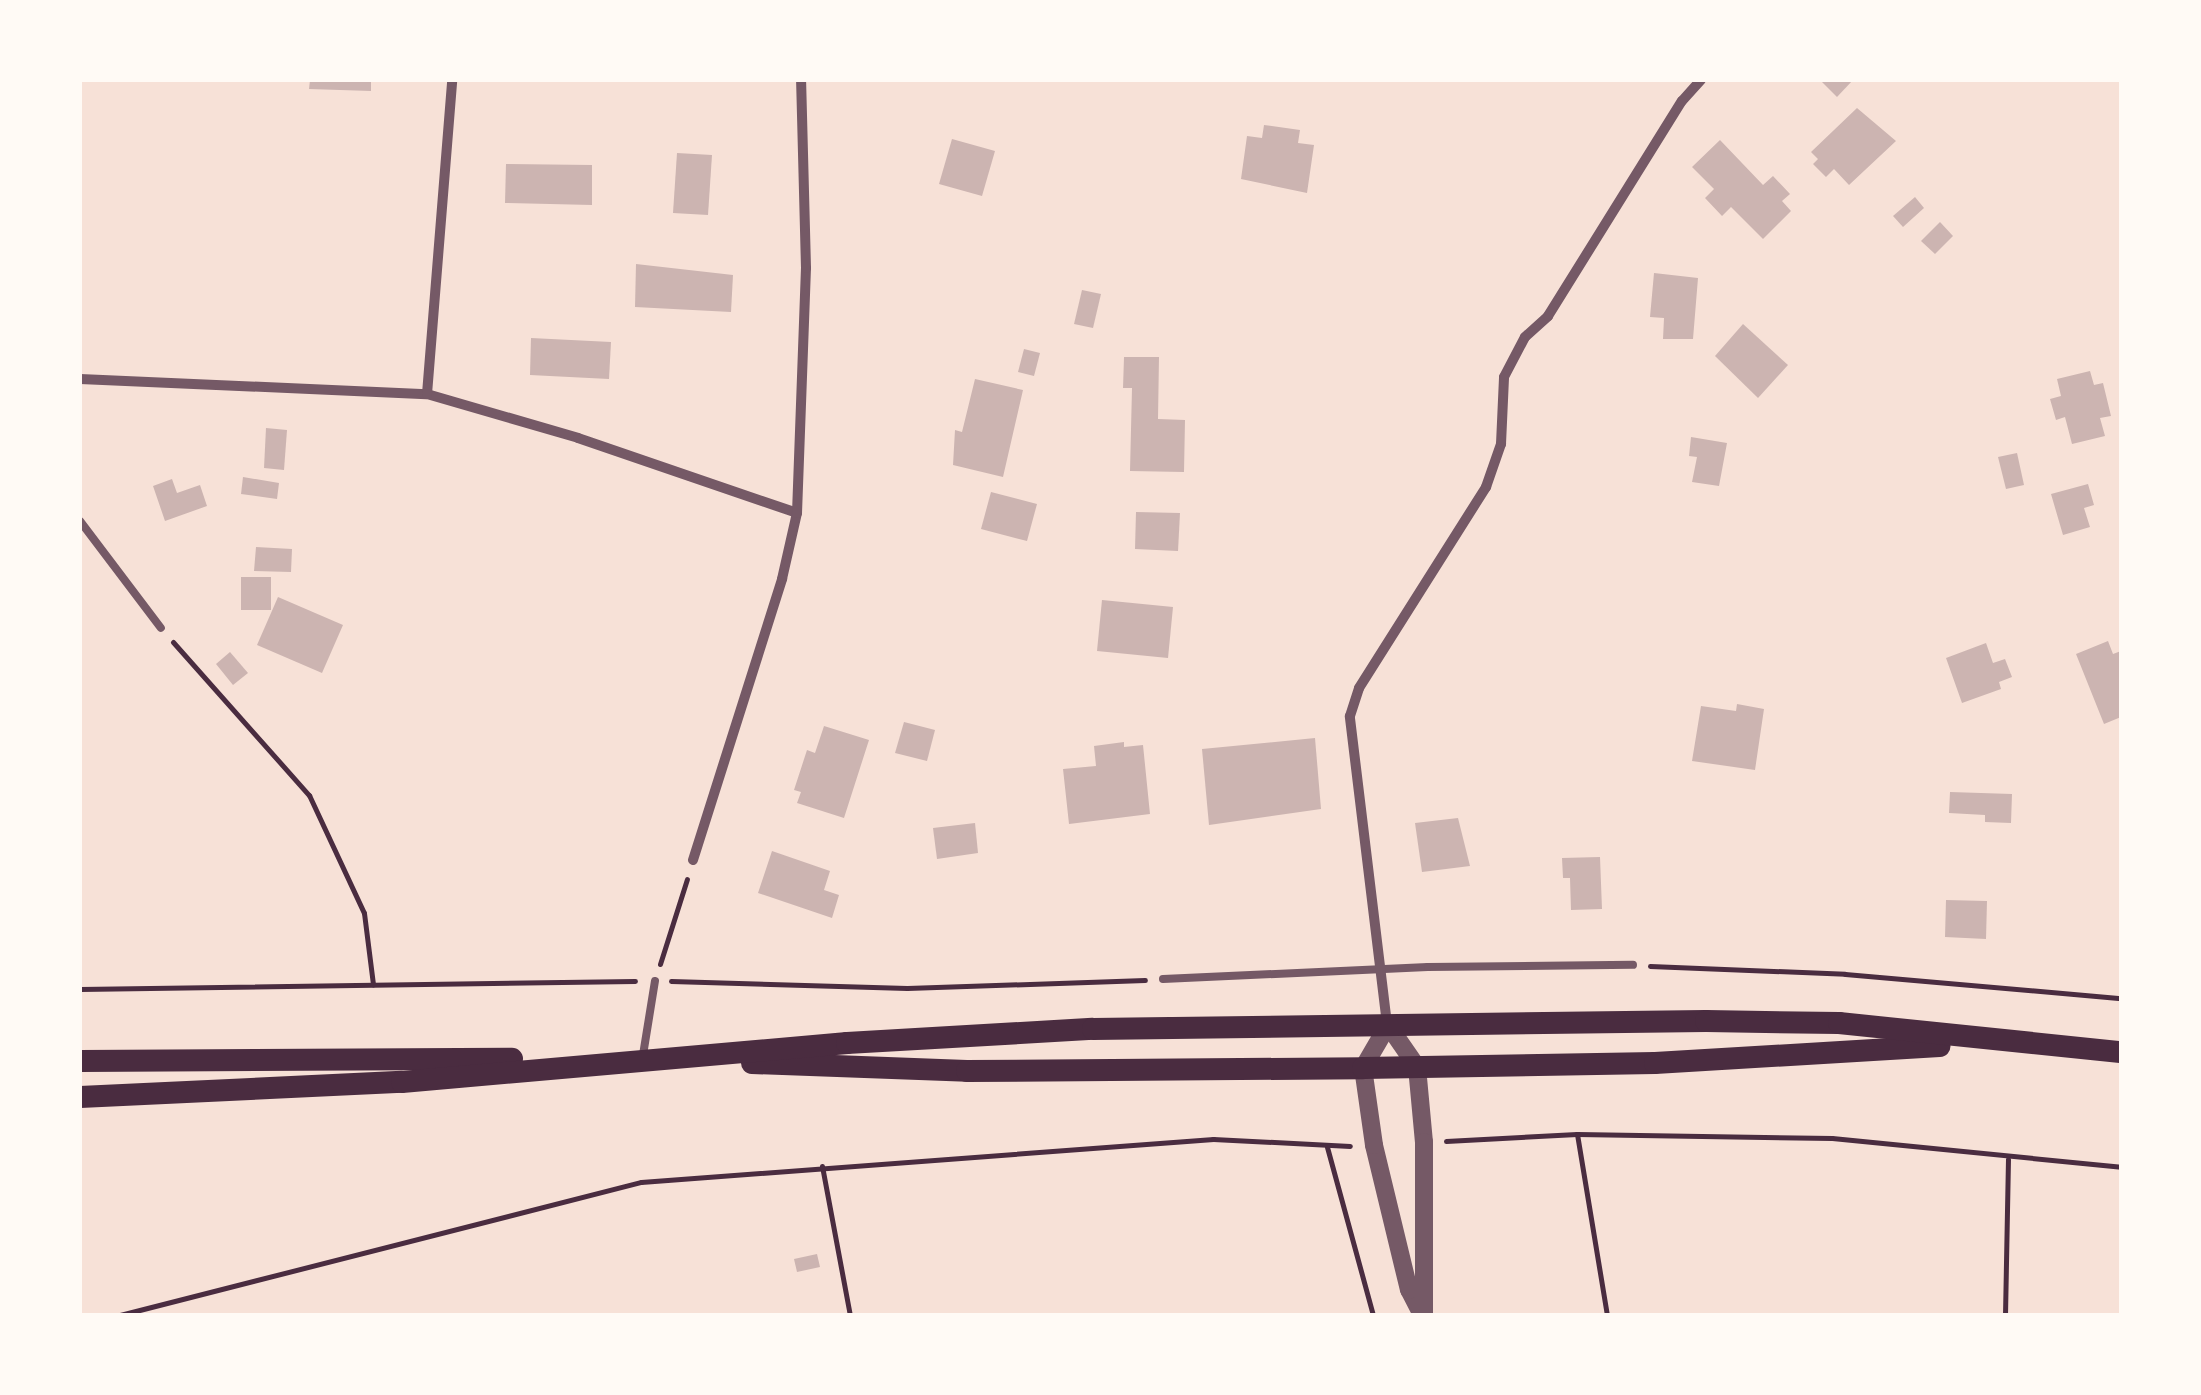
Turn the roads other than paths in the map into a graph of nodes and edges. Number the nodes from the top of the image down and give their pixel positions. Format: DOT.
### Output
graph roads {
  1 [pos="452,80"];
  2 [pos="801,80"];
  3 [pos="1701,80"];
  4 [pos="80,379"];
  5 [pos="427,394"];
  6 [pos="797,513"];
  7 [pos="80,520"];
  8 [pos="161,628"];
  9 [pos="693,860"];
  10 [pos="1633,965"];
  11 [pos="1381,970"];
  12 [pos="1163,980"];
  13 [pos="655,981"];
  14 [pos="1388,1025"];
  15 [pos="1998,1042"];
  16 [pos="2121,1052"];
  17 [pos="673,1059"];
  18 [pos="80,1061"];
  19 [pos="631,1061"];
  20 [pos="1417,1067"];
  21 [pos="1363,1068"];
  22 [pos="80,1097"];
  23 [pos="1423,1315"];
  1 -- 5 [label="street"];
  2 -- 6 [label="street"];
  3 -- 11 [label="street"];
  4 -- 5 [label="street"];
  5 -- 6 [label="street"];
  6 -- 9 [label="street"];
  7 -- 8 [label="lane"];
  10 -- 11 [label="lane"];
  11 -- 12 [label="lane"];
  11 -- 14 [label="street"];
  13 -- 19 [label="lane"];
  14 -- 15 [label="main road"];
  14 -- 17 [label="main road"];
  14 -- 20 [label="street"];
  14 -- 21 [label="street"];
  15 -- 16 [label="main road"];
  15 -- 20 [label="main road"];
  17 -- 19 [label="main road"];
  17 -- 21 [label="main road"];
  18 -- 19 [label="main road"];
  19 -- 22 [label="main road"];
  20 -- 21 [label="main road"];
  20 -- 23 [label="street"];
  21 -- 23 [label="street"];
}
